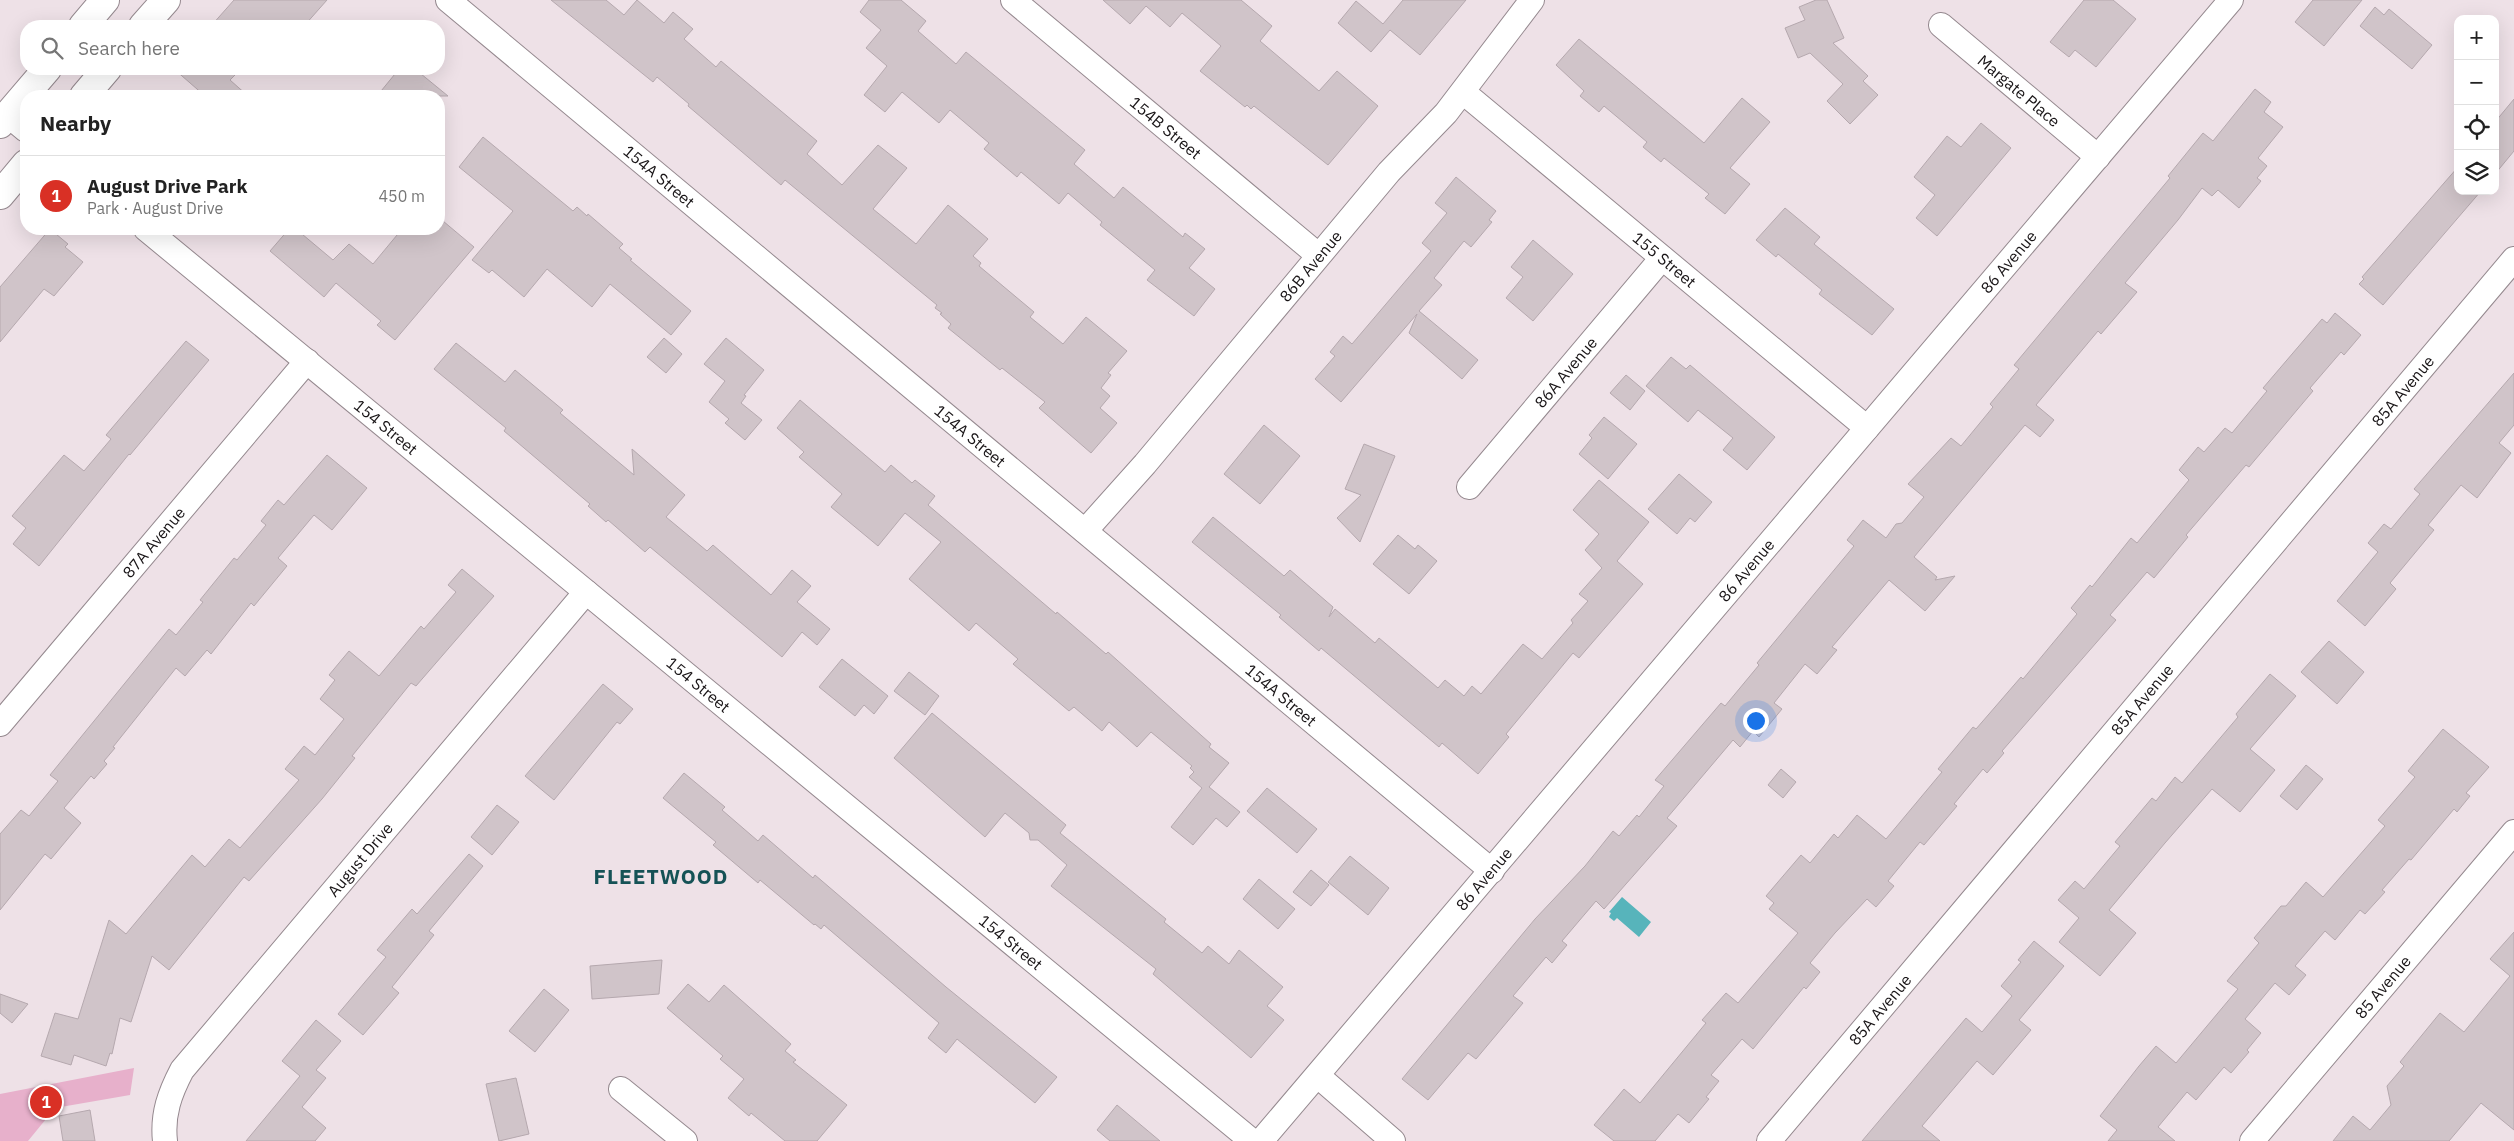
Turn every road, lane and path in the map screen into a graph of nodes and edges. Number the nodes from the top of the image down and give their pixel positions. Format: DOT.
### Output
graph roads {
  1 [pos="105,0"];
  2 [pos="166,0"];
  3 [pos="448,0"];
  4 [pos="1013,0"];
  5 [pos="1532,0"];
  6 [pos="2230,0"];
  7 [pos="88,20"];
  8 [pos="149,20"];
  9 [pos="1941,25"];
  10 [pos="43,75"];
  11 [pos="102,75"];
  12 [pos="33,90"];
  13 [pos="89,90"];
  14 [pos="1463,92"];
  15 [pos="20,110"];
  16 [pos="11,123"];
  17 [pos="2098,157"];
  18 [pos="20,171"];
  19 [pos="0,195"];
  20 [pos="153,235"];
  21 [pos="1318,254"];
  22 [pos="1662,258"];
  23 [pos="2514,259"];
  24 [pos="307,361"];
  25 [pos="1867,428"];
  26 [pos="1469,487"];
  27 [pos="1085,531"];
  28 [pos="586,592"];
  29 [pos="0,724"];
  30 [pos="2514,832"];
  31 [pos="1492,871"];
  32 [pos="1318,1076"];
  33 [pos="621,1088"];
  34 [pos="164,1141"];
  35 [pos="685,1141"];
  36 [pos="1252,1141"];
  37 [pos="1260,1141"];
  38 [pos="1393,1141"];
  39 [pos="1769,1141"];
  40 [pos="2252,1141"];
  1 -- 7 [label="main road"];
  2 -- 8 [label="main road"];
  3 -- 27 [label="street, 154A Street"];
  4 -- 21 [label="street, 154B Street"];
  5 -- 14 [label="street, 86B Avenue"];
  6 -- 17 [label="street, 86 Avenue"];
  9 -- 17 [label="street, Margate Place"];
  10 -- 12 [label="main road"];
  11 -- 13 [label="main road"];
  14 -- 21 [label="street, 86B Avenue"];
  14 -- 22 [label="street, 155 Street"];
  15 -- 16 [label="main road"];
  17 -- 25 [label="street, 86 Avenue"];
  18 -- 19 [label="main road"];
  20 -- 24 [label="street, 154 Street"];
  21 -- 27 [label="street, 86B Avenue"];
  22 -- 25 [label="street, 155 Street"];
  22 -- 26 [label="street, 86A Avenue"];
  23 -- 39 [label="street, 85A Avenue"];
  24 -- 28 [label="street, 154 Street"];
  24 -- 29 [label="street, 87A Avenue"];
  25 -- 31 [label="street, 86 Avenue"];
  27 -- 31 [label="street, 154A Street"];
  28 -- 34 [label="street, August Drive"];
  28 -- 36 [label="street, 154 Street"];
  30 -- 40 [label="street, 85 Avenue"];
  31 -- 32 [label="street, 86 Avenue"];
  32 -- 37 [label="street, 86 Avenue"];
  32 -- 38 [label="street"];
  33 -- 35 [label="street"];
}
